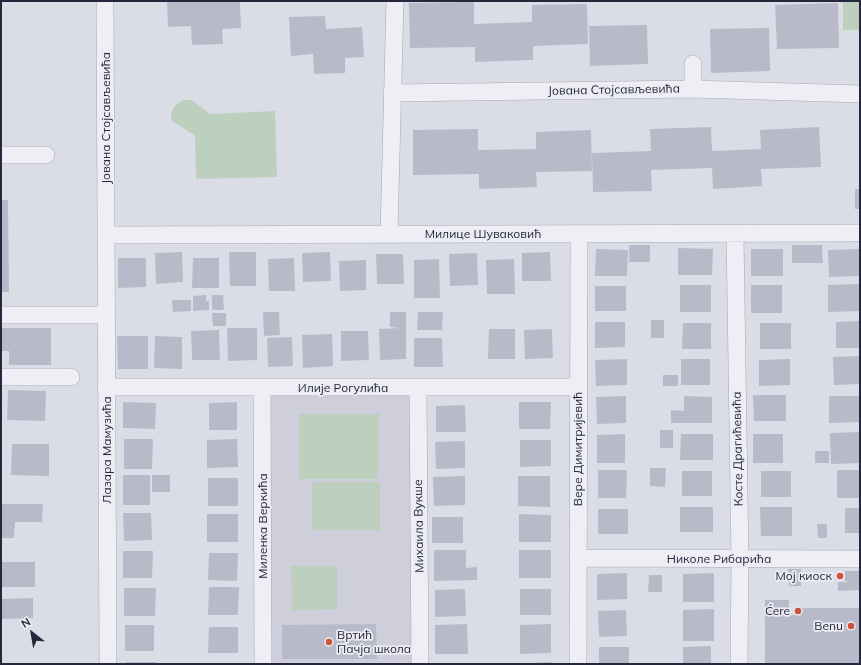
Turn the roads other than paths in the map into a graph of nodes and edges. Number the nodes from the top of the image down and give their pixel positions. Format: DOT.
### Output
graph roads {
  1 [pos="105,1"];
  2 [pos="395,1"];
  3 [pos="693,64"];
  4 [pos="693,89"];
  5 [pos="392,93"];
  6 [pos="860,94"];
  7 [pos="1,155"];
  8 [pos="46,155"];
  9 [pos="860,233"];
  10 [pos="389,234"];
  11 [pos="579,234"];
  12 [pos="107,235"];
  13 [pos="735,235"];
  14 [pos="1,315"];
  15 [pos="106,315"];
  16 [pos="1,377"];
  17 [pos="71,377"];
  18 [pos="106,387"];
  19 [pos="262,387"];
  20 [pos="579,387"];
  21 [pos="418,388"];
  22 [pos="578,558"];
  23 [pos="860,559"];
  24 [pos="740,560"];
  25 [pos="108,664"];
  26 [pos="263,664"];
  27 [pos="420,664"];
  28 [pos="578,664"];
  29 [pos="739,664"];
  1 -- 12 [label="street, Јована Стојсављевића"];
  2 -- 5 [label="street"];
  3 -- 4 [label="street"];
  4 -- 5 [label="street, Јована Стојсављевића"];
  4 -- 6 [label="street, Јована Стојсављевића"];
  5 -- 10 [label="street"];
  7 -- 8 [label="street"];
  9 -- 13 [label="street, Милице Шуваковић"];
  10 -- 11 [label="street, Милице Шуваковић"];
  10 -- 12 [label="street, Милице Шуваковић"];
  11 -- 13 [label="street, Милице Шуваковић"];
  11 -- 20 [label="street, Вере Димитријевић"];
  12 -- 15 [label="street, Лазара Мамузића"];
  13 -- 24 [label="street, Косте Драгићевића"];
  14 -- 15 [label="street"];
  15 -- 18 [label="street, Лазара Мамузића"];
  16 -- 17 [label="street"];
  18 -- 19 [label="street, Илије Рогулића"];
  18 -- 25 [label="street, Лазара Мамузића"];
  19 -- 21 [label="street, Илије Рогулића"];
  19 -- 26 [label="street, Миленка Веркића"];
  20 -- 21 [label="street, Илије Рогулића"];
  20 -- 22 [label="street, Вере Димитријевић"];
  21 -- 27 [label="street, Михаила Вукше"];
  22 -- 24 [label="street, Николе Рибарића"];
  22 -- 28 [label="street, Вере Димитријевић"];
  23 -- 24 [label="street, Николе Рибарића"];
  24 -- 29 [label="street, Косте Драгићевића"];
}
